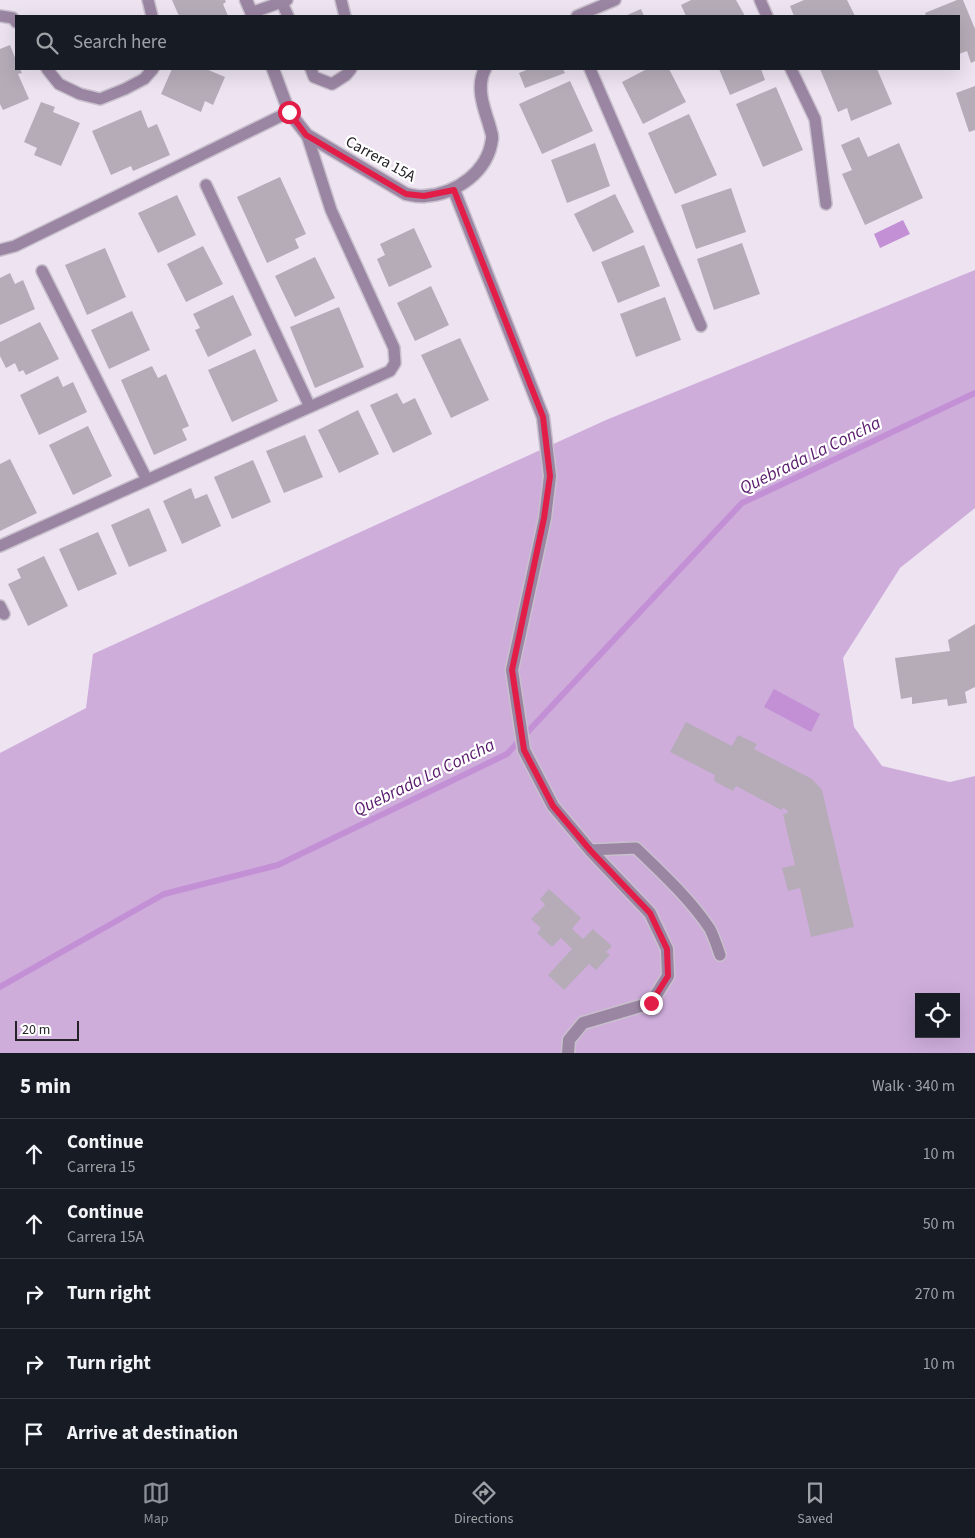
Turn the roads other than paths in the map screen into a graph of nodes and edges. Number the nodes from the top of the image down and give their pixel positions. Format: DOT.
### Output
graph roads {
  1 [pos="148,0"];
  2 [pos="246,0"];
  3 [pos="341,0"];
  4 [pos="615,0"];
  5 [pos="760,0"];
  6 [pos="285,1"];
  7 [pos="152,15"];
  8 [pos="252,15"];
  9 [pos="288,15"];
  10 [pos="344,15"];
  11 [pos="580,15"];
  12 [pos="767,15"];
  13 [pos="0,16"];
  14 [pos="15,21"];
  15 [pos="49,70"];
  16 [pos="152,70"];
  17 [pos="272,70"];
  18 [pos="311,70"];
  19 [pos="350,70"];
  20 [pos="484,70"];
  21 [pos="590,70"];
  22 [pos="792,70"];
  23 [pos="289,112"];
  24 [pos="306,135"];
  25 [pos="206,185"];
  26 [pos="454,190"];
  27 [pos="826,204"];
  28 [pos="0,250"];
  29 [pos="42,271"];
  30 [pos="701,326"];
  31 [pos="310,407"];
  32 [pos="147,480"];
  33 [pos="0,546"];
  34 [pos="590,850"];
  35 [pos="720,955"];
  36 [pos="568,1053"];
  1 -- 7 [label="lane"];
  2 -- 8 [label="street"];
  3 -- 10 [label="lane"];
  4 -- 11 [label="lane"];
  5 -- 12 [label="lane"];
  6 -- 8 [label="lane"];
  6 -- 9 [label="lane"];
  13 -- 14 [label="lane"];
  15 -- 16 [label="lane"];
  17 -- 23 [label="street"];
  18 -- 19 [label="lane"];
  20 -- 26 [label="street, Carrera 15A"];
  21 -- 30 [label="lane"];
  22 -- 27 [label="lane"];
  23 -- 24 [label="street"];
  23 -- 28 [label="lane"];
  24 -- 26 [label="street, Carrera 15A"];
  24 -- 31 [label="lane"];
  25 -- 31 [label="lane"];
  26 -- 34 [label="street"];
  29 -- 32 [label="lane"];
  31 -- 32 [label="lane"];
  32 -- 33 [label="lane"];
  34 -- 35 [label="lane"];
  34 -- 36 [label="street"];
}
